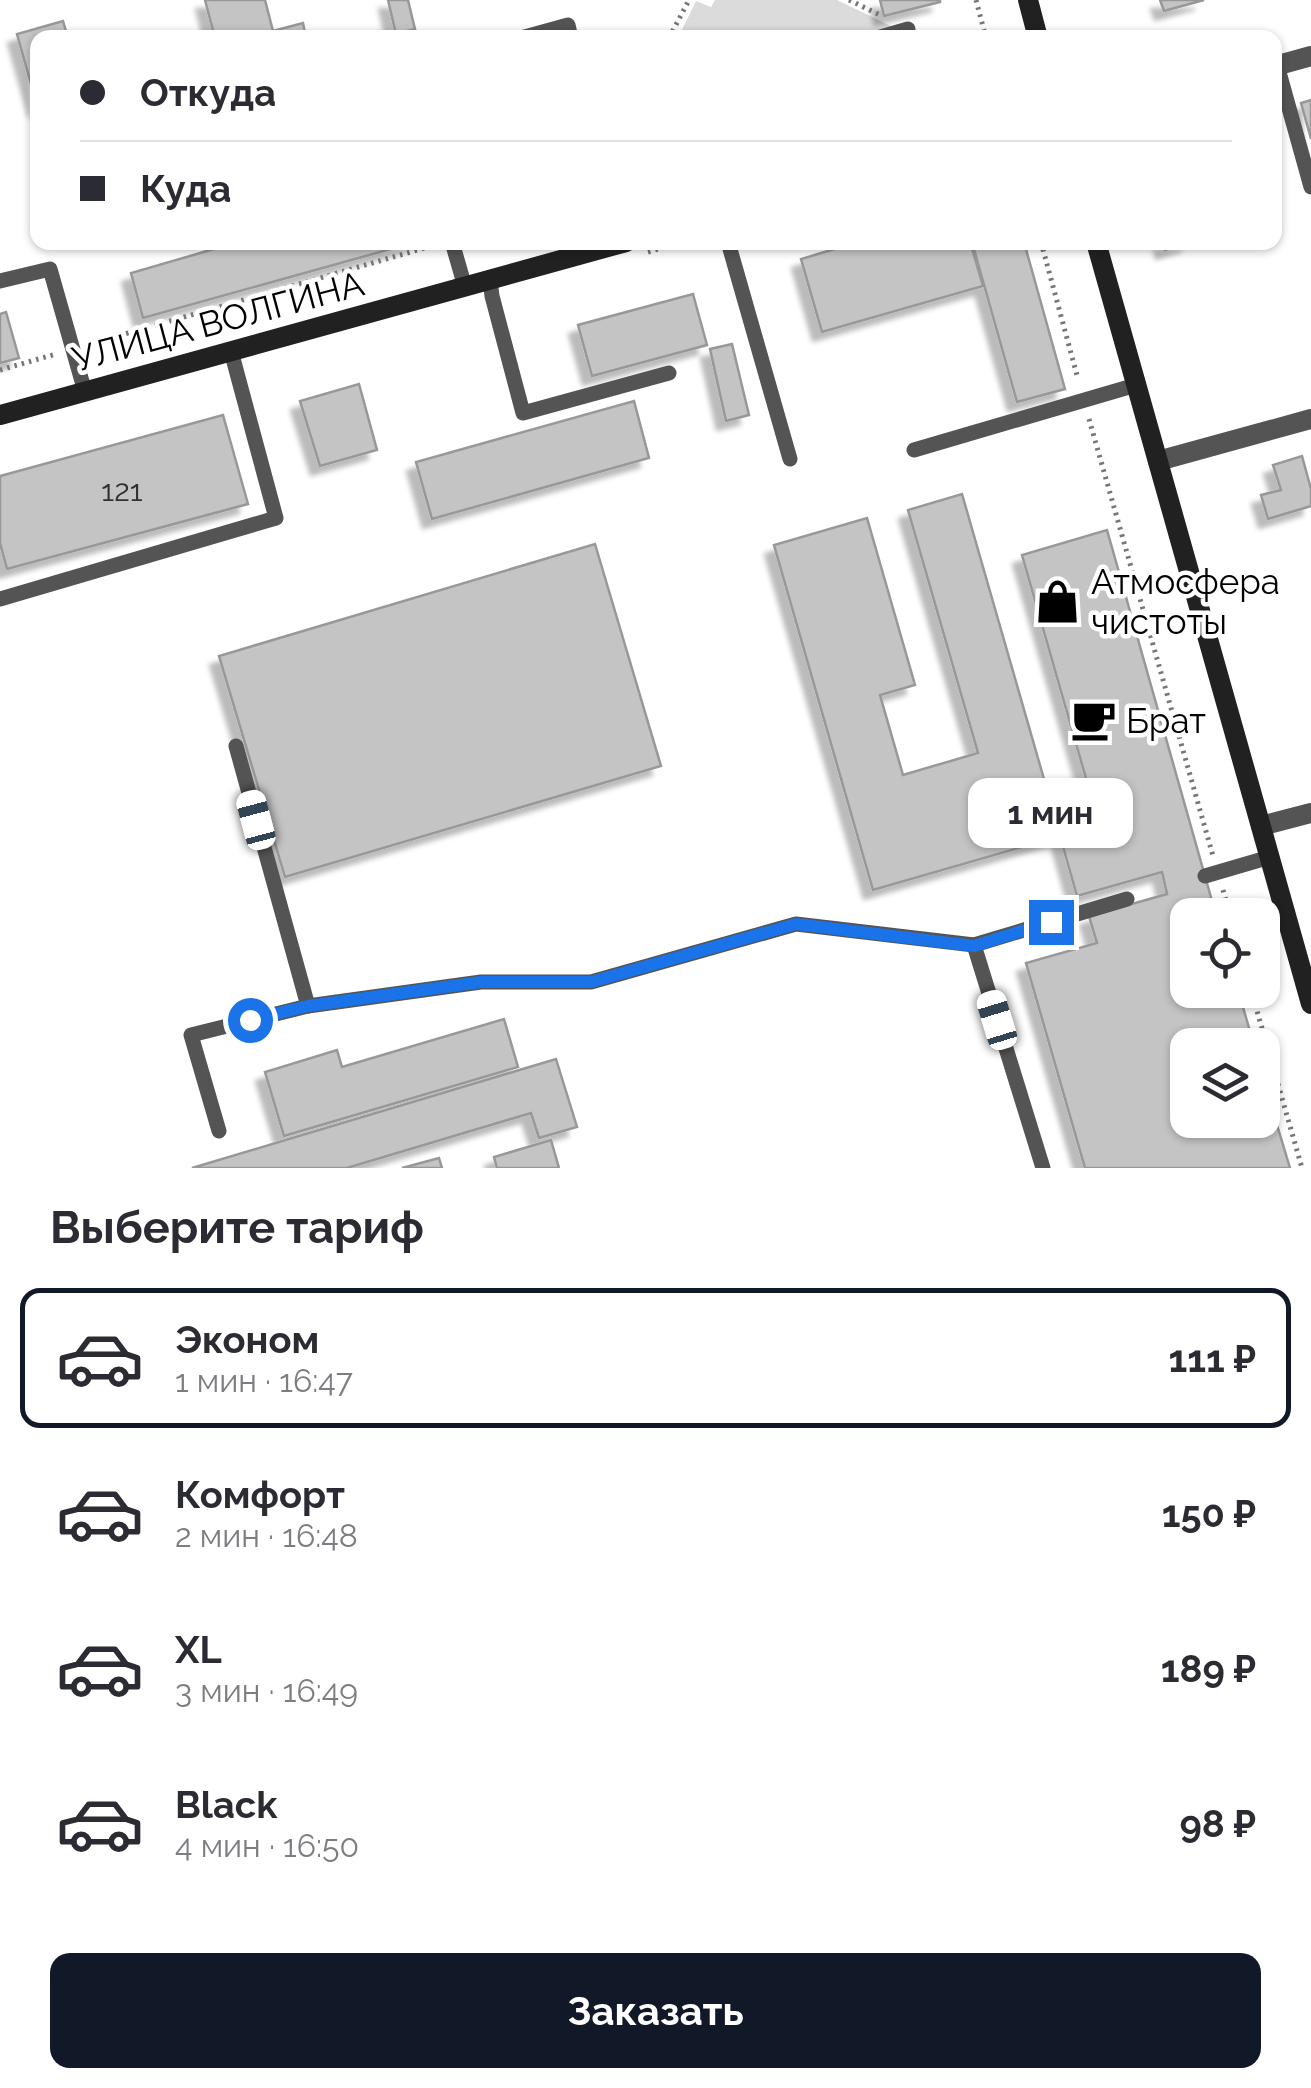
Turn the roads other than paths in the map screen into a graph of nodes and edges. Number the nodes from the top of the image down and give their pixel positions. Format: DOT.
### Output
graph roads {
  1 [pos="1028,0"];
  2 [pos="908,29"];
  3 [pos="905,30"];
  4 [pos="1036,30"];
  5 [pos="1311,56"];
  6 [pos="1282,64"];
  7 [pos="1282,87"];
  8 [pos="1311,187"];
  9 [pos="454,250"];
  10 [pos="597,250"];
  11 [pos="730,250"];
  12 [pos="1098,250"];
  13 [pos="490,280"];
  14 [pos="0,282"];
  15 [pos="465,287"];
  16 [pos="230,352"];
  17 [pos="669,373"];
  18 [pos="1136,385"];
  19 [pos="85,392"];
  20 [pos="0,415"];
  21 [pos="1311,419"];
  22 [pos="914,450"];
  23 [pos="790,460"];
  24 [pos="1158,460"];
  25 [pos="0,599"];
  26 [pos="236,746"];
  27 [pos="1311,813"];
  28 [pos="1261,826"];
  29 [pos="1270,858"];
  30 [pos="1211,874"];
  31 [pos="1127,899"];
  32 [pos="974,946"];
  33 [pos="1311,1004"];
  34 [pos="308,1006"];
  35 [pos="220,1131"];
  36 [pos="1043,1168"];
  1 -- 4 [label="main road"];
  2 -- 3 [label="lane"];
  5 -- 6 [label="street"];
  7 -- 8 [label="lane"];
  9 -- 15 [label="lane"];
  10 -- 13 [label="main road, УЛИЦА ВОЛГИНА"];
  11 -- 23 [label="lane"];
  12 -- 18 [label="main road"];
  13 -- 15 [label="main road, УЛИЦА ВОЛГИНА"];
  13 -- 17 [label="lane"];
  14 -- 19 [label="lane"];
  15 -- 16 [label="main road, УЛИЦА ВОЛГИНА"];
  16 -- 19 [label="main road, УЛИЦА ВОЛГИНА"];
  16 -- 25 [label="lane"];
  18 -- 22 [label="lane"];
  18 -- 24 [label="main road"];
  19 -- 20 [label="main road, УЛИЦА ВОЛГИНА"];
  21 -- 24 [label="street"];
  24 -- 28 [label="main road"];
  26 -- 34 [label="lane"];
  27 -- 28 [label="street"];
  28 -- 29 [label="main road"];
  29 -- 30 [label="lane"];
  29 -- 33 [label="main road"];
  31 -- 32 [label="lane"];
  32 -- 34 [label="lane"];
  32 -- 36 [label="lane"];
  34 -- 35 [label="lane"];
}
